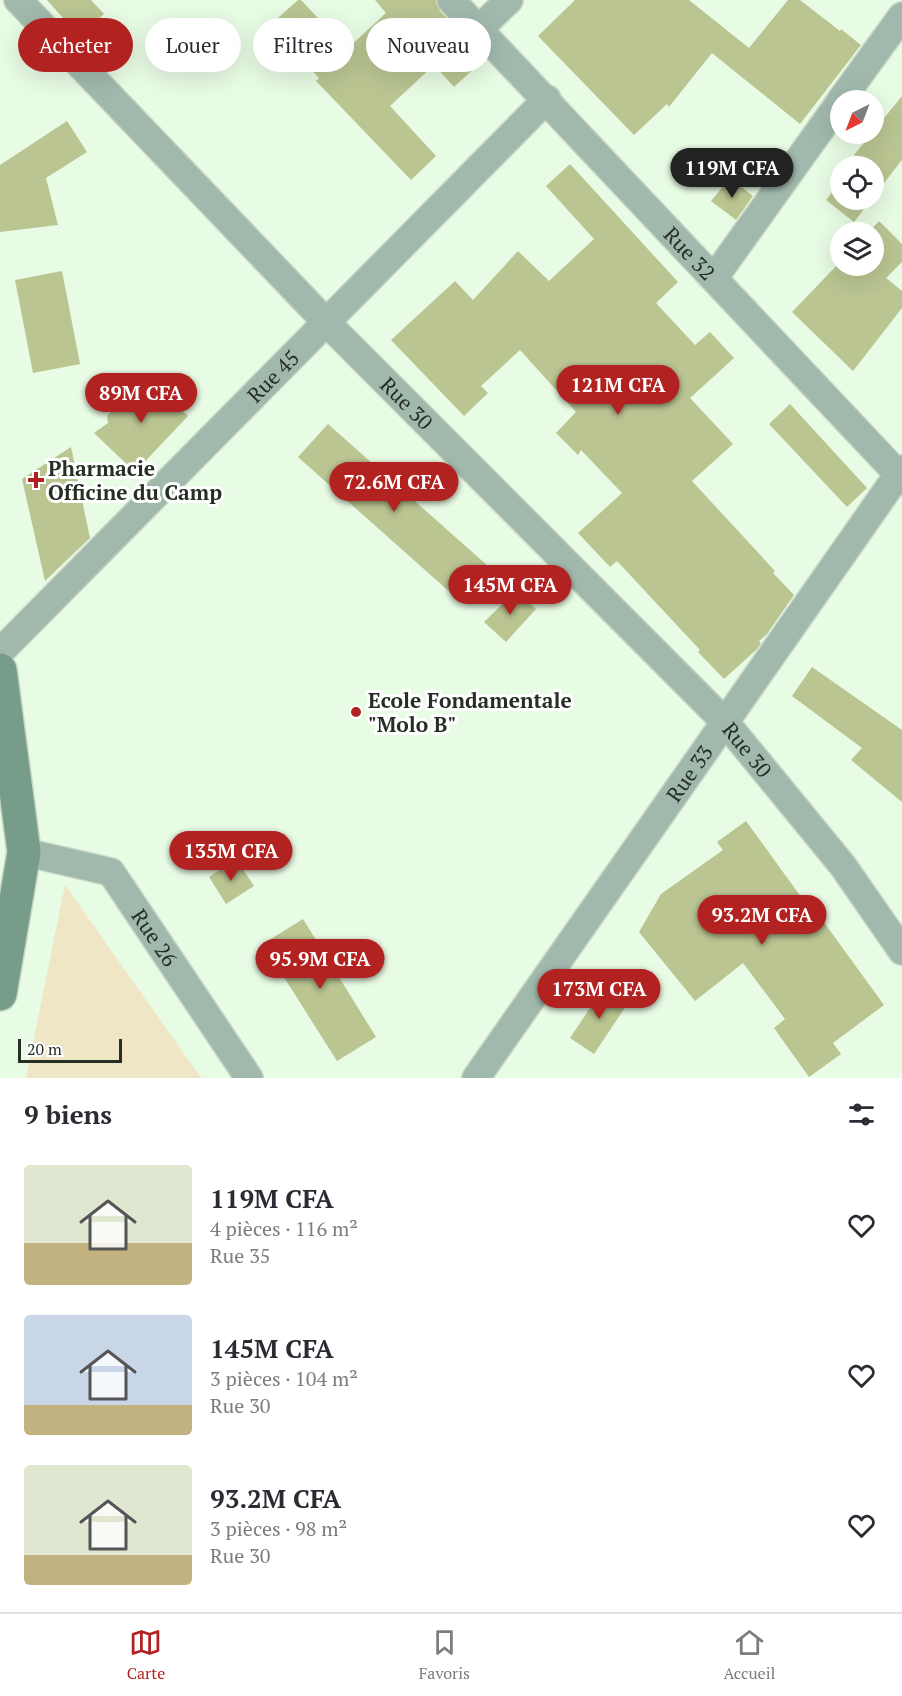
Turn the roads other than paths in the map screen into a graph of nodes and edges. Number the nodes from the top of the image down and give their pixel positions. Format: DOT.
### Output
graph roads {
  1 [pos="18,0"];
  2 [pos="451,0"];
  3 [pos="509,0"];
  4 [pos="902,16"];
  5 [pos="468,18"];
  6 [pos="490,18"];
  7 [pos="491,41"];
  8 [pos="849,90"];
  9 [pos="547,99"];
  10 [pos="830,116"];
  11 [pos="714,278"];
  12 [pos="326,322"];
  13 [pos="901,475"];
  14 [pos="0,652"];
  15 [pos="0,670"];
  16 [pos="725,722"];
  17 [pos="24,852"];
  18 [pos="902,951"];
  19 [pos="0,994"];
  20 [pos="249,1078"];
  21 [pos="476,1078"];
  1 -- 12 [label="street, Rue 30"];
  2 -- 5 [label="street, Rue 32"];
  3 -- 6 [label="street"];
  4 -- 8 [label="street"];
  7 -- 9 [label="street, Rue 32"];
  9 -- 11 [label="street, Rue 32"];
  9 -- 12 [label="street, Rue 45"];
  10 -- 11 [label="street"];
  11 -- 13 [label="street, Rue 32"];
  12 -- 14 [label="street, Rue 45"];
  12 -- 16 [label="street, Rue 30"];
  13 -- 16 [label="street, Rue 33"];
  15 -- 17 [label="main road"];
  16 -- 18 [label="street, Rue 30"];
  16 -- 21 [label="street, Rue 33"];
  17 -- 19 [label="main road"];
  17 -- 20 [label="street, Rue 26"];
}
